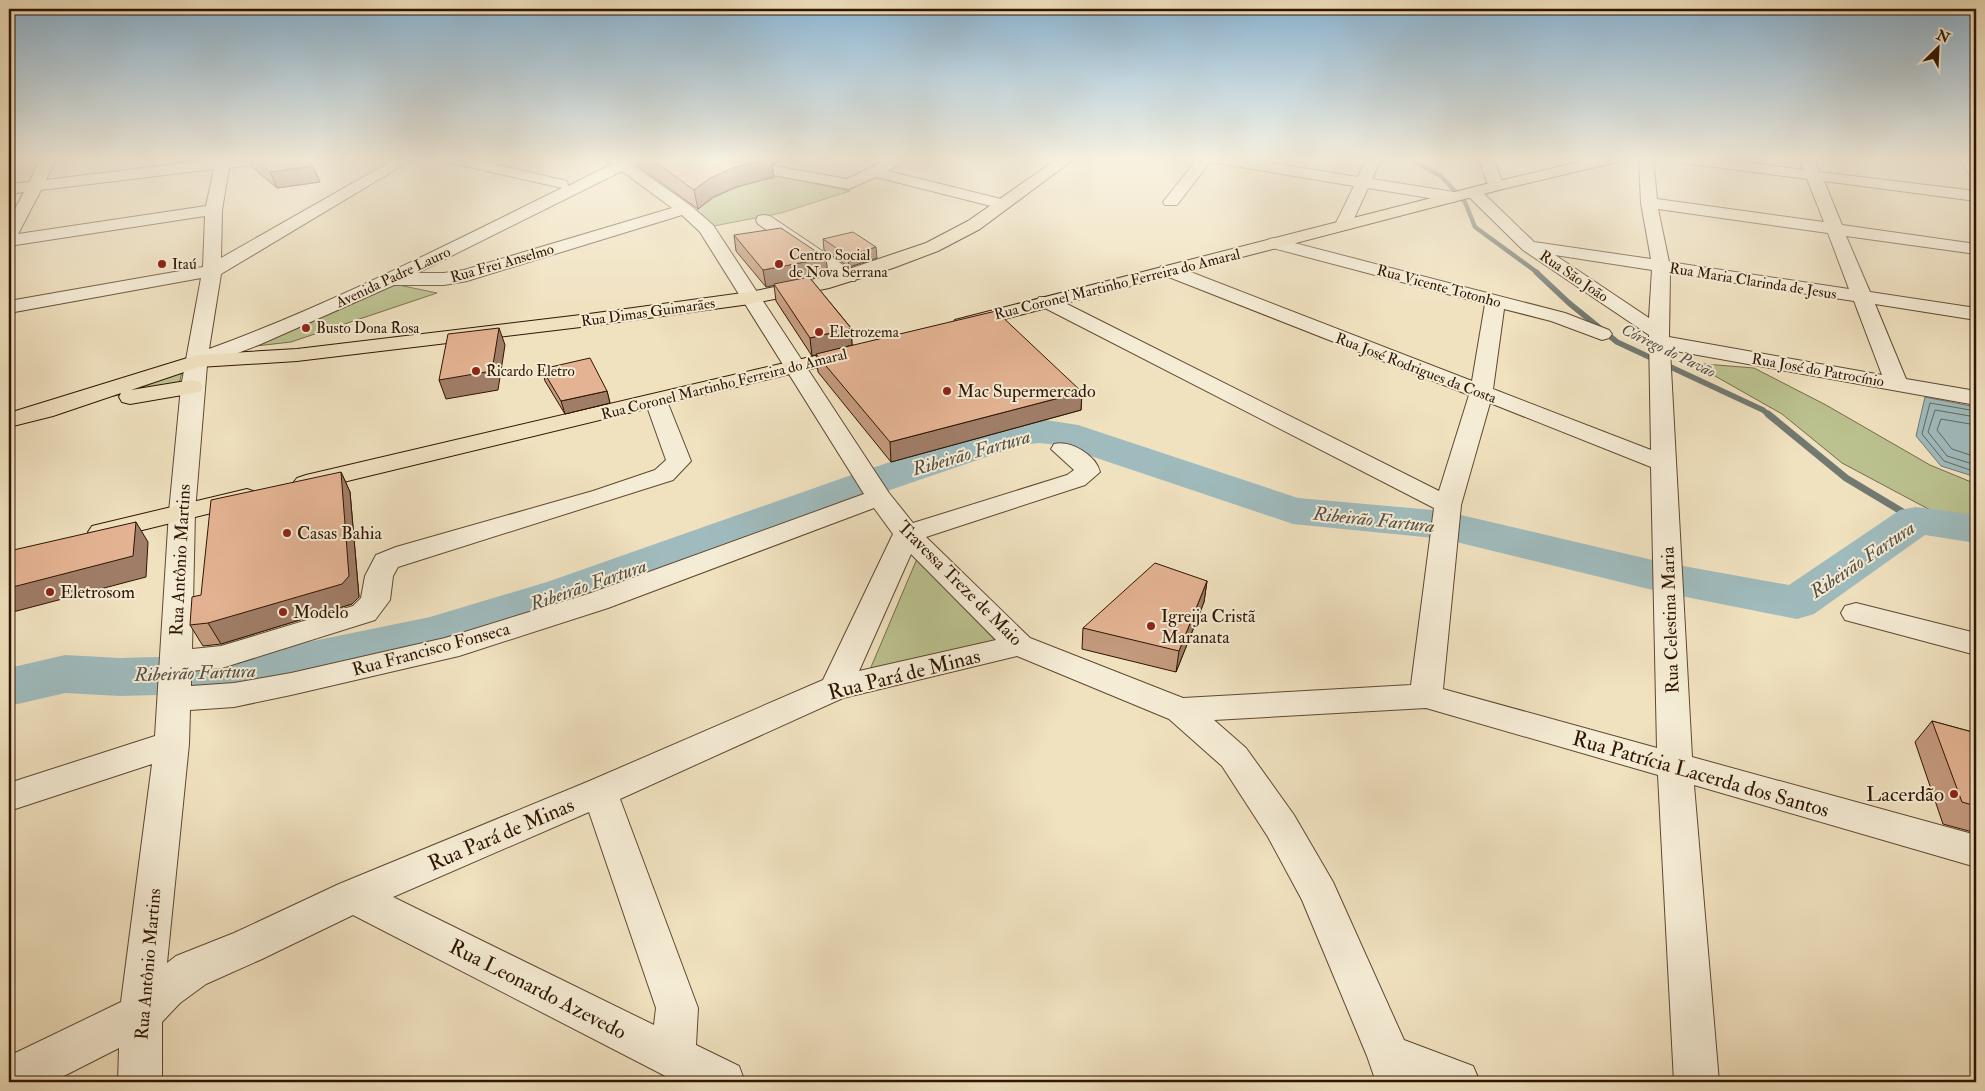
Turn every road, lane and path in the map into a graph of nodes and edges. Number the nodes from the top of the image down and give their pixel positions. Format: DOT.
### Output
graph roads {
  1 [pos="23,210"];
  2 [pos="214,210"];
  3 [pos="318,210"];
  4 [pos="511,210"];
  5 [pos="520,210"];
  6 [pos="682,210"];
  7 [pos="686,210"];
  8 [pos="994,210"];
  9 [pos="1349,210"];
  10 [pos="1403,210"];
  11 [pos="1492,210"];
  12 [pos="1650,210"];
  13 [pos="1697,210"];
  14 [pos="1827,210"];
  15 [pos="764,220"];
  16 [pos="1343,225"];
  17 [pos="1835,230"];
  18 [pos="9,235"];
  19 [pos="9,242"];
  20 [pos="1274,243"];
  21 [pos="1529,246"];
  22 [pos="1976,249"];
  23 [pos="1661,266"];
  24 [pos="1168,270"];
  25 [pos="212,271"];
  26 [pos="383,277"];
  27 [pos="848,277"];
  28 [pos="750,298"];
  29 [pos="1863,298"];
  30 [pos="1046,301"];
  31 [pos="1495,301"];
  32 [pos="9,307"];
  33 [pos="1976,314"];
  34 [pos="941,330"];
  35 [pos="1602,334"];
  36 [pos="1660,339"];
  37 [pos="874,347"];
  38 [pos="196,361"];
  39 [pos="797,368"];
  40 [pos="1897,384"];
  41 [pos="192,387"];
  42 [pos="1481,394"];
  43 [pos="1976,398"];
  44 [pos="656,401"];
  45 [pos="45,411"];
  46 [pos="9,420"];
  47 [pos="1063,449"];
  48 [pos="1664,464"];
  49 [pos="872,486"];
  50 [pos="182,512"];
  51 [pos="1446,519"];
  52 [pos="907,534"];
  53 [pos="76,539"];
  54 [pos="1856,613"];
  55 [pos="1976,644"];
  56 [pos="1019,645"];
  57 [pos="174,680"];
  58 [pos="836,688"];
  59 [pos="1426,696"];
  60 [pos="1182,710"];
  61 [pos="172,744"];
  62 [pos="1675,768"];
  63 [pos="600,792"];
  64 [pos="9,797"];
  65 [pos="1976,851"];
  66 [pos="353,896"];
  67 [pos="141,1014"];
  68 [pos="1393,1069"];
  69 [pos="700,1074"];
  70 [pos="9,1080"];
  71 [pos="140,1082"];
  72 [pos="1457,1082"];
  73 [pos="1696,1082"];
  1 -- 18 [label="street"];
  2 -- 19 [label="street"];
  2 -- 25 [label="street, Rua Antônio Martins"];
  3 -- 25 [label="street"];
  4 -- 26 [label="street, Avenida Padre Lauro"];
  5 -- 26 [label="street, Avenida Padre Lauro"];
  6 -- 26 [label="street, Rua Frei Anselmo"];
  7 -- 28 [label="street, Travessa Treze de Maio"];
  8 -- 27 [label="main road, Rua Dimas Guimarães"];
  9 -- 16 [label="street"];
  10 -- 16 [label="main road, Rua Coronel Martinho Ferreira do Amaral"];
  11 -- 21 [label="street, Rua São João"];
  12 -- 23 [label="street, Rua Celestina Maria"];
  13 -- 17 [label="street"];
  14 -- 17 [label="street"];
  15 -- 27 [label="street"];
  16 -- 20 [label="main road, Rua Coronel Martinho Ferreira do Amaral"];
  17 -- 22 [label="street"];
  17 -- 29 [label="street"];
  20 -- 24 [label="main road, Rua Coronel Martinho Ferreira do Amaral"];
  20 -- 31 [label="street, Rua Vicente Totonho"];
  21 -- 23 [label="street, Rua Maria Clarinda de Jesus"];
  21 -- 36 [label="street, Rua São João"];
  23 -- 29 [label="street, Rua Maria Clarinda de Jesus"];
  23 -- 36 [label="street, Rua Celestina Maria"];
  24 -- 30 [label="main road, Rua Coronel Martinho Ferreira do Amaral"];
  24 -- 42 [label="street, Rua José Rodrigues da Costa"];
  25 -- 32 [label="street"];
  25 -- 38 [label="street, Rua Antônio Martins"];
  26 -- 38 [label="street, Avenida Padre Lauro"];
  27 -- 28 [label="main road, Rua Dimas Guimarães"];
  28 -- 38 [label="main road, Rua Dimas Guimarães"];
  28 -- 39 [label="street, Travessa Treze de Maio"];
  29 -- 33 [label="street, Rua Maria Clarinda de Jesus"];
  29 -- 40 [label="street"];
  30 -- 34 [label="main road, Rua Coronel Martinho Ferreira do Amaral"];
  30 -- 51 [label="street"];
  31 -- 35 [label="street, Rua Vicente Totonho"];
  31 -- 42 [label="street"];
  36 -- 40 [label="street, Rua José do Patrocínio"];
  36 -- 48 [label="street, Rua Celestina Maria"];
  37 -- 39 [label="main road, Rua Coronel Martinho Ferreira do Amaral"];
  38 -- 41 [label="street, Rua Antônio Martins"];
  38 -- 45 [label="main road, Rua Dimas Guimarães"];
  39 -- 44 [label="main road, Rua Coronel Martinho Ferreira do Amaral"];
  39 -- 49 [label="street, Travessa Treze de Maio"];
  40 -- 43 [label="street, Rua José do Patrocínio"];
  41 -- 45 [label="main road"];
  41 -- 50 [label="street, Rua Antônio Martins"];
  42 -- 48 [label="street, Rua José Rodrigues da Costa"];
  42 -- 51 [label="street"];
  44 -- 50 [label="main road, Rua Coronel Martinho Ferreira do Amaral"];
  44 -- 57 [label="street"];
  45 -- 46 [label="main road"];
  47 -- 52 [label="street"];
  48 -- 62 [label="street, Rua Celestina Maria"];
  49 -- 52 [label="street, Travessa Treze de Maio"];
  49 -- 57 [label="street, Rua Francisco Fonseca"];
  50 -- 53 [label="main road, Rua Coronel Martinho Ferreira do Amaral"];
  50 -- 57 [label="street, Rua Antônio Martins"];
  51 -- 59 [label="street"];
  52 -- 56 [label="street, Travessa Treze de Maio"];
  52 -- 58 [label="street"];
  54 -- 55 [label="street"];
  56 -- 58 [label="street, Rua Pará de Minas"];
  56 -- 60 [label="street, Travessa Treze de Maio"];
  57 -- 61 [label="street, Rua Antônio Martins"];
  58 -- 63 [label="street, Rua Pará de Minas"];
  59 -- 60 [label="street, Travessa Treze de Maio"];
  59 -- 62 [label="street, Rua Patrícia Lacerda dos Santos"];
  60 -- 68 [label="street"];
  61 -- 64 [label="street"];
  61 -- 67 [label="street, Rua Antônio Martins"];
  62 -- 65 [label="street, Rua Patrícia Lacerda dos Santos"];
  62 -- 73 [label="street, Rua Celestina Maria"];
  63 -- 66 [label="street, Rua Pará de Minas"];
  63 -- 69 [label="street"];
  66 -- 67 [label="street, Rua Pará de Minas"];
  66 -- 69 [label="street, Rua Leonardo Azevedo"];
  67 -- 70 [label="street, Rua Pará de Minas"];
  67 -- 71 [label="street, Rua Antônio Martins"];
  68 -- 72 [label="street"];
}
